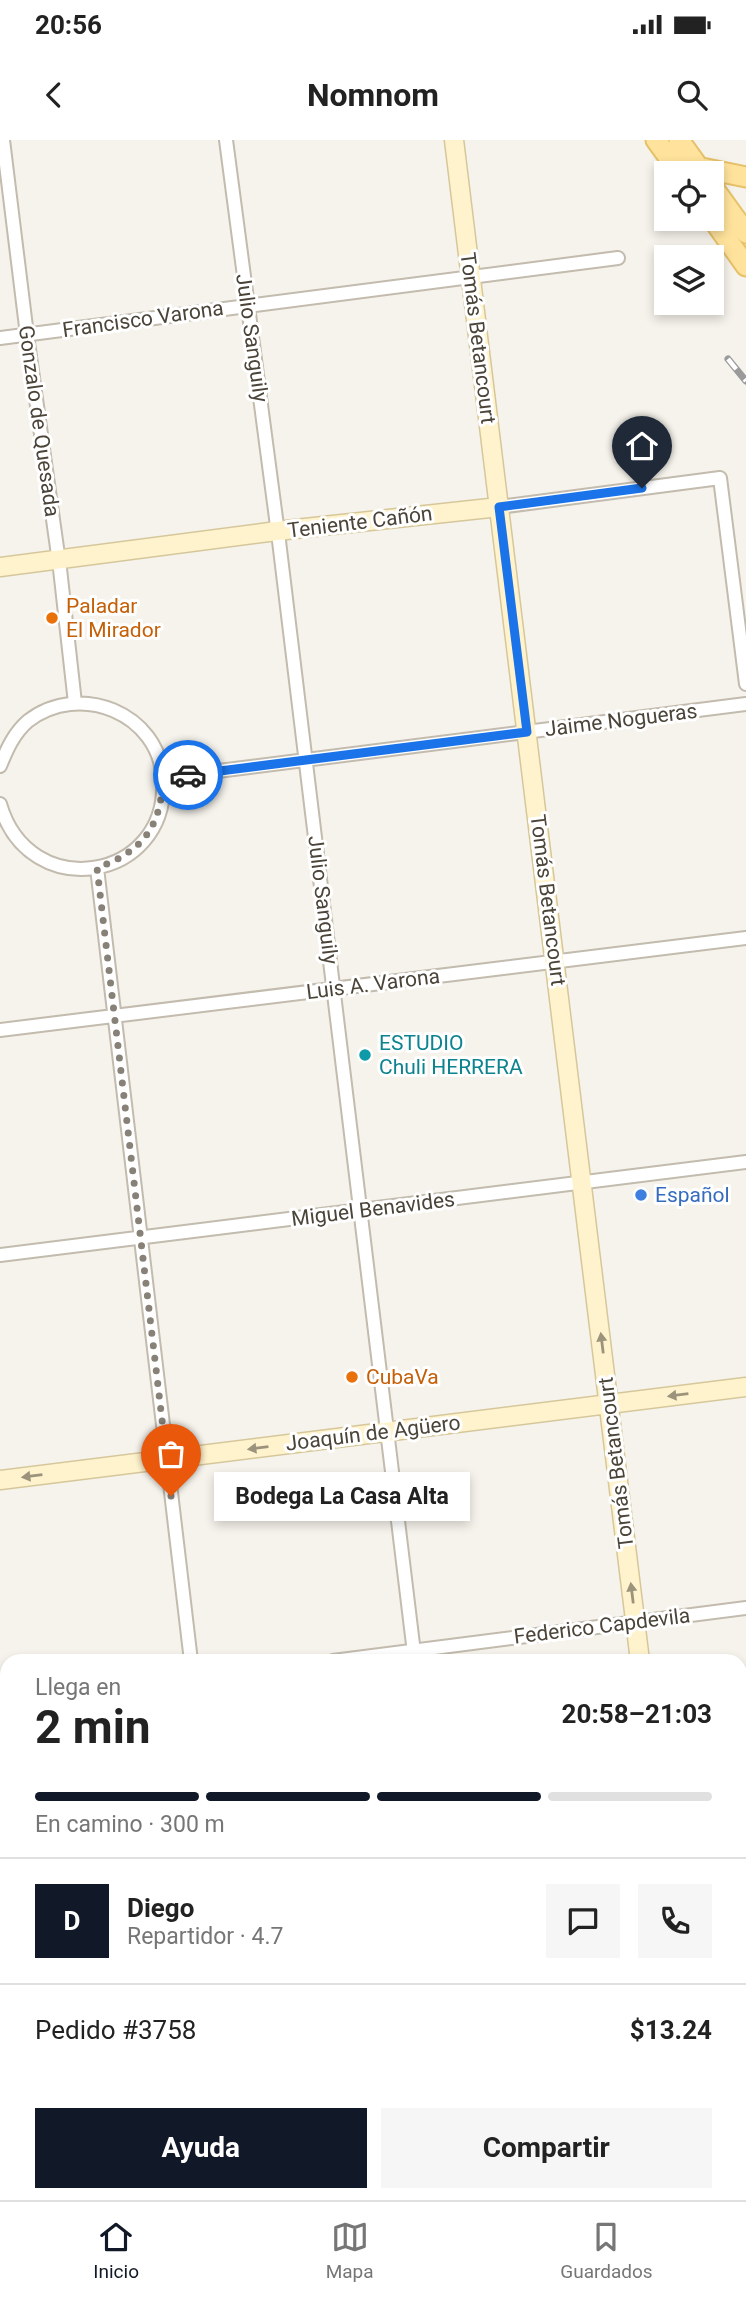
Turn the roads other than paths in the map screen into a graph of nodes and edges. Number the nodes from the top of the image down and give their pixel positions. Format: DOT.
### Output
graph roads {
  1 [pos="3,140"];
  2 [pos="226,140"];
  3 [pos="454,140"];
  4 [pos="656,140"];
  5 [pos="679,140"];
  6 [pos="679,161"];
  7 [pos="686,161"];
  8 [pos="724,174"];
  9 [pos="746,177"];
  10 [pos="724,203"];
  11 [pos="721,231"];
  12 [pos="746,233"];
  13 [pos="618,258"];
  14 [pos="746,266"];
  15 [pos="471,277"];
  16 [pos="247,305"];
  17 [pos="27,335"];
  18 [pos="0,338"];
  19 [pos="499,507"];
  20 [pos="277,531"];
  21 [pos="59,559"];
  22 [pos="0,567"];
  23 [pos="746,684"];
  24 [pos="75,703"];
  25 [pos="746,704"];
  26 [pos="527,732"];
  27 [pos="305,761"];
  28 [pos="0,766"];
  29 [pos="163,778"];
  30 [pos="0,804"];
  31 [pos="97,868"];
  32 [pos="746,938"];
  33 [pos="555,961"];
  34 [pos="334,989"];
  35 [pos="115,1017"];
  36 [pos="0,1030"];
  37 [pos="746,1163"];
  38 [pos="583,1183"];
  39 [pos="361,1211"];
  40 [pos="141,1239"];
  41 [pos="0,1255"];
  42 [pos="746,1387"];
  43 [pos="609,1404"];
  44 [pos="388,1432"];
  45 [pos="167,1459"];
  46 [pos="0,1480"];
  47 [pos="746,1608"];
  48 [pos="635,1622"];
  49 [pos="190,1654"];
  50 [pos="414,1654"];
  51 [pos="427,1654"];
  52 [pos="639,1654"];
  1 -- 17 [label="street, Gonzalo de Quesada"];
  2 -- 16 [label="street, Julio Sanguily"];
  3 -- 15 [label="street, Tomás Betancourt"];
  4 -- 6 [label="main road"];
  5 -- 7 [label="main road"];
  8 -- 9 [label="main road"];
  10 -- 12 [label="main road"];
  11 -- 14 [label="main road"];
  13 -- 15 [label="street, Francisco Varona"];
  15 -- 16 [label="street, Francisco Varona"];
  15 -- 19 [label="street, Tomás Betancourt"];
  16 -- 17 [label="street, Francisco Varona"];
  16 -- 20 [label="street, Julio Sanguily"];
  17 -- 18 [label="street, Francisco Varona"];
  17 -- 21 [label="street, Gonzalo de Quesada"];
  19 -- 20 [label="street, Teniente Cañón"];
  19 -- 23 [label="street, Teniente Cañón"];
  19 -- 26 [label="street, Tomás Betancourt"];
  20 -- 21 [label="street, Teniente Cañón"];
  20 -- 27 [label="street, Julio Sanguily"];
  21 -- 22 [label="street, Teniente Cañón"];
  21 -- 24 [label="street, Gonzalo de Quesada"];
  24 -- 28 [label="street"];
  24 -- 29 [label="street"];
  25 -- 26 [label="street, Jaime Nogueras"];
  26 -- 27 [label="street, Jaime Nogueras"];
  26 -- 33 [label="street, Tomás Betancourt"];
  27 -- 29 [label="street, Jaime Nogueras"];
  27 -- 34 [label="street, Julio Sanguily"];
  29 -- 31 [label="street"];
  30 -- 31 [label="street"];
  31 -- 35 [label="street"];
  32 -- 33 [label="street, Luis A. Varona"];
  33 -- 34 [label="street, Luis A. Varona"];
  33 -- 38 [label="street, Tomás Betancourt"];
  34 -- 35 [label="street, Luis A. Varona"];
  34 -- 39 [label="street, Julio Sanguily"];
  35 -- 36 [label="street, Luis A. Varona"];
  35 -- 40 [label="street"];
  37 -- 38 [label="street, Miguel Benavides"];
  38 -- 39 [label="street, Miguel Benavides"];
  43 -- 38 [label="street, Tomás Betancourt, one-way"];
  39 -- 40 [label="street, Miguel Benavides"];
  39 -- 44 [label="street, Julio Sanguily"];
  40 -- 41 [label="street, Miguel Benavides"];
  40 -- 45 [label="street"];
  42 -- 43 [label="street, Joaquín de Agüero, one-way"];
  43 -- 44 [label="street, Joaquín de Agüero"];
  48 -- 43 [label="street, Tomás Betancourt, one-way"];
  44 -- 45 [label="street, Joaquín de Agüero, one-way"];
  44 -- 50 [label="street, Julio Sanguily"];
  45 -- 46 [label="street, Joaquín de Agüero, one-way"];
  45 -- 49 [label="street"];
  47 -- 48 [label="street, Federico Capdevila"];
  48 -- 51 [label="street, Federico Capdevila"];
  48 -- 52 [label="street, Tomás Betancourt"];
}
